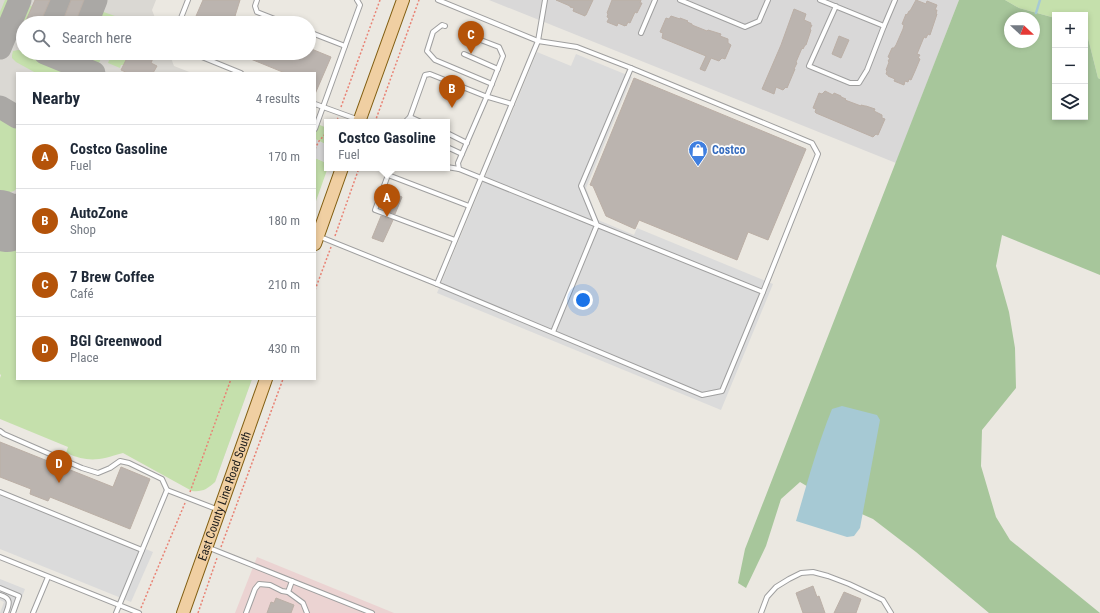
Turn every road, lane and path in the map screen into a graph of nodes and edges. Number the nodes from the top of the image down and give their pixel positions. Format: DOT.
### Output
graph roads {
  1 [pos="188,0"];
  2 [pos="257,0"];
  3 [pos="357,0"];
  4 [pos="380,0"];
  5 [pos="403,0"];
  6 [pos="419,0"];
  7 [pos="438,0"];
  8 [pos="545,0"];
  9 [pos="655,0"];
  10 [pos="680,0"];
  11 [pos="768,0"];
  12 [pos="820,0"];
  13 [pos="895,0"];
  14 [pos="836,6"];
  15 [pos="182,16"];
  16 [pos="267,16"];
  17 [pos="445,26"];
  18 [pos="884,26"];
  19 [pos="641,33"];
  20 [pos="465,34"];
  21 [pos="316,35"];
  22 [pos="538,41"];
  23 [pos="345,46"];
  24 [pos="464,54"];
  25 [pos="209,60"];
  26 [pos="631,68"];
  27 [pos="498,69"];
  28 [pos="239,72"];
  29 [pos="492,84"];
  30 [pos="487,96"];
  31 [pos="316,104"];
  32 [pos="512,104"];
  33 [pos="323,107"];
  34 [pos="339,113"];
  35 [pos="410,117"];
  36 [pos="336,119"];
  37 [pos="354,119"];
  38 [pos="360,119"];
  39 [pos="376,119"];
  40 [pos="414,119"];
  41 [pos="316,126"];
  42 [pos="450,134"];
  43 [pos="324,135"];
  44 [pos="467,143"];
  45 [pos="316,147"];
  46 [pos="450,148"];
  47 [pos="462,154"];
  48 [pos="450,168"];
  49 [pos="459,169"];
  50 [pos="341,171"];
  51 [pos="358,171"];
  52 [pos="481,178"];
  53 [pos="470,206"];
  54 [pos="597,225"];
  55 [pos="316,240"];
  56 [pos="455,240"];
  57 [pos="332,242"];
  58 [pos="437,284"];
  59 [pos="316,287"];
  60 [pos="763,292"];
  61 [pos="553,332"];
  62 [pos="266,380"];
  63 [pos="283,380"];
  64 [pos="0,431"];
  65 [pos="167,490"];
  66 [pos="0,492"];
  67 [pos="219,510"];
  68 [pos="206,546"];
  69 [pos="142,550"];
  70 [pos="220,552"];
  71 [pos="0,557"];
  72 [pos="48,577"];
  73 [pos="292,581"];
  74 [pos="0,588"];
  75 [pos="288,592"];
  76 [pos="0,595"];
  77 [pos="119,605"];
  78 [pos="6,613"];
  79 [pos="13,613"];
  80 [pos="33,613"];
  81 [pos="116,613"];
  82 [pos="138,613"];
  83 [pos="183,613"];
  84 [pos="198,613"];
  85 [pos="246,613"];
  86 [pos="307,613"];
  87 [pos="372,613"];
  88 [pos="761,613"];
  89 [pos="892,613"];
  1 -- 15 [label="lane"];
  2 -- 16 [label="lane"];
  3 -- 23 [label="lane"];
  4 -- 34 [label="path"];
  5 -- 38 [label="main road"];
  6 -- 39 [label="path"];
  7 -- 22 [label="lane"];
  8 -- 22 [label="lane"];
  9 -- 19 [label="lane"];
  10 -- 11 [label="lane"];
  12 -- 14 [label="lane"];
  13 -- 18 [label="lane"];
  14 -- 18 [label="lane"];
  14 -- 18 [label="lane"];
  17 -- 29 [label="lane"];
  20 -- 27 [label="lane"];
  21 -- 23 [label="lane"];
  22 -- 26 [label="lane"];
  22 -- 32 [label="lane"];
  23 -- 33 [label="lane"];
  24 -- 27 [label="lane"];
  25 -- 28 [label="lane"];
  26 -- 54 [label="lane"];
  26 -- 60 [label="lane"];
  27 -- 29 [label="lane"];
  29 -- 30 [label="lane"];
  30 -- 32 [label="lane"];
  30 -- 35 [label="lane"];
  30 -- 44 [label="lane"];
  31 -- 33 [label="lane"];
  32 -- 52 [label="lane"];
  33 -- 34 [label="lane"];
  33 -- 41 [label="lane"];
  34 -- 36 [label="path"];
  34 -- 37 [label="lane"];
  35 -- 40 [label="lane"];
  42 -- 44 [label="lane"];
  43 -- 45 [label="path"];
  44 -- 47 [label="lane"];
  46 -- 47 [label="lane"];
  47 -- 49 [label="lane"];
  48 -- 49 [label="lane"];
  49 -- 52 [label="lane"];
  50 -- 55 [label="main road"];
  51 -- 57 [label="path"];
  52 -- 53 [label="lane"];
  52 -- 54 [label="lane"];
  53 -- 56 [label="lane"];
  53 -- 56 [label="lane"];
  54 -- 60 [label="lane"];
  54 -- 61 [label="lane"];
  55 -- 57 [label="lane"];
  56 -- 58 [label="lane"];
  57 -- 58 [label="lane"];
  57 -- 59 [label="path"];
  58 -- 61 [label="lane"];
  60 -- 61 [label="lane"];
  62 -- 67 [label="main road, East County Line Road South"];
  63 -- 70 [label="path"];
  64 -- 65 [label="lane"];
  65 -- 67 [label="lane"];
  65 -- 69 [label="lane"];
  66 -- 69 [label="lane"];
  67 -- 68 [label="main road, East County Line Road South"];
  68 -- 70 [label="lane"];
  68 -- 83 [label="main road, East County Line Road South"];
  69 -- 77 [label="lane"];
  70 -- 73 [label="lane"];
  70 -- 84 [label="path"];
  71 -- 72 [label="lane"];
  72 -- 77 [label="lane"];
  72 -- 80 [label="lane"];
  73 -- 75 [label="lane"];
  73 -- 87 [label="lane"];
  74 -- 79 [label="lane"];
  75 -- 85 [label="lane"];
  75 -- 86 [label="lane"];
  76 -- 78 [label="lane"];
  77 -- 81 [label="lane"];
  77 -- 82 [label="lane"];
  88 -- 89 [label="lane"];
}
